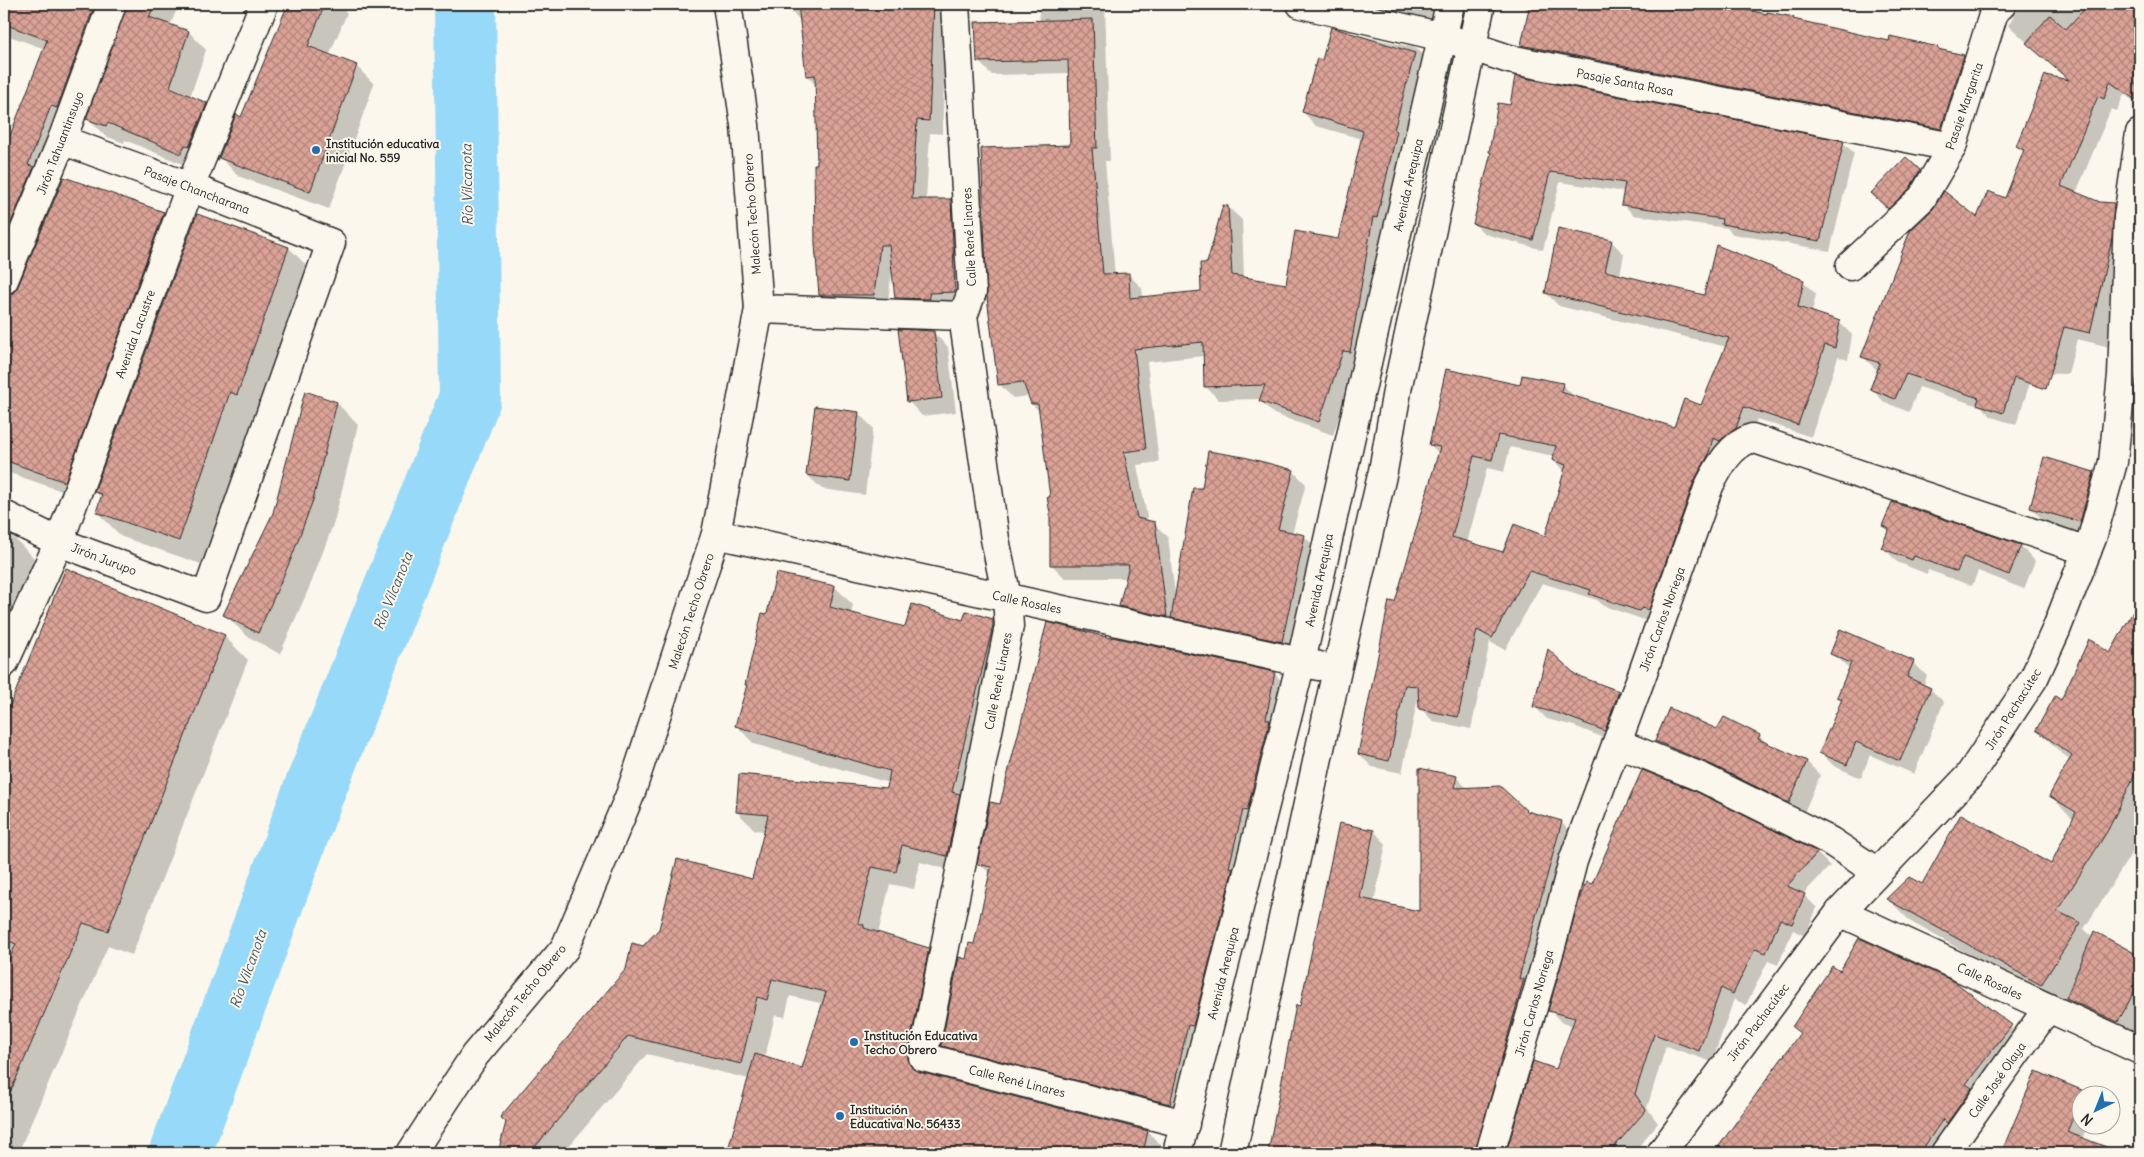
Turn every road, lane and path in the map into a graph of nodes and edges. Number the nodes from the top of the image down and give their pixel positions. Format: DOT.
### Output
graph roads {
  1 [pos="112,4"];
  2 [pos="264,4"];
  3 [pos="727,4"];
  4 [pos="955,4"];
  5 [pos="1301,4"];
  6 [pos="1450,4"];
  7 [pos="1481,4"];
  8 [pos="2002,4"];
  9 [pos="1443,37"];
  10 [pos="1472,46"];
  11 [pos="2140,133"];
  12 [pos="62,140"];
  13 [pos="1952,147"];
  14 [pos="190,187"];
  15 [pos="1850,266"];
  16 [pos="4,280"];
  17 [pos="759,309"];
  18 [pos="963,316"];
  19 [pos="4,515"];
  20 [pos="716,534"];
  21 [pos="59,542"];
  22 [pos="2087,551"];
  23 [pos="206,597"];
  24 [pos="1007,598"];
  25 [pos="1301,662"];
  26 [pos="4,664"];
  27 [pos="1338,670"];
  28 [pos="1616,743"];
  29 [pos="1877,872"];
  30 [pos="1840,912"];
  31 [pos="2048,1008"];
  32 [pos="2140,1050"];
  33 [pos="1185,1124"];
  34 [pos="411,1153"];
  35 [pos="1177,1153"];
  36 [pos="1232,1153"];
  37 [pos="1490,1153"];
  38 [pos="1661,1153"];
  39 [pos="1945,1153"];
  1 -- 12 [label="street, Jirón Tahuantinsuyo"];
  2 -- 14 [label="street, Avenida Lacustre"];
  3 -- 17 [label="street, Malecón Techo Obrero"];
  4 -- 18 [label="street, Calle René Linares"];
  5 -- 9 [label="street, Pasaje Santa Rosa"];
  6 -- 9 [label="street, Avenida Arequipa"];
  7 -- 10 [label="street"];
  8 -- 13 [label="street, Pasaje Margarita"];
  9 -- 10 [label="street, Pasaje Santa Rosa"];
  9 -- 25 [label="street, Avenida Arequipa"];
  10 -- 13 [label="street, Pasaje Santa Rosa"];
  10 -- 27 [label="street"];
  11 -- 22 [label="street, Jirón Pachacútec"];
  12 -- 14 [label="street, Pasaje Chancharana"];
  12 -- 16 [label="street, Jirón Tahuantinsuyo"];
  13 -- 15 [label="street, Pasaje Margarita"];
  14 -- 21 [label="street, Avenida Lacustre"];
  14 -- 23 [label="street, Pasaje Chancharana"];
  17 -- 18 [label="street"];
  17 -- 20 [label="street, Malecón Techo Obrero"];
  18 -- 24 [label="street, Calle René Linares"];
  19 -- 21 [label="street, Jirón Jurupo"];
  20 -- 24 [label="street, Calle Rosales"];
  20 -- 34 [label="street, Malecón Techo Obrero"];
  21 -- 23 [label="street, Jirón Jurupo"];
  21 -- 26 [label="street, Avenida Lacustre"];
  22 -- 28 [label="street, Jirón Carlos Noriega"];
  22 -- 29 [label="street, Jirón Pachacútec"];
  24 -- 25 [label="street, Calle Rosales"];
  24 -- 33 [label="street, Calle René Linares"];
  25 -- 27 [label="street, Calle Rosales"];
  25 -- 33 [label="street, Avenida Arequipa"];
  27 -- 36 [label="street"];
  28 -- 29 [label="street"];
  28 -- 37 [label="street, Jirón Carlos Noriega"];
  29 -- 30 [label="street, Jirón Pachacútec"];
  30 -- 31 [label="street, Calle Rosales"];
  30 -- 38 [label="street, Jirón Pachacútec"];
  31 -- 32 [label="street, Calle Rosales"];
  31 -- 39 [label="street, Calle José Olaya"];
  33 -- 35 [label="street, Avenida Arequipa"];
}
